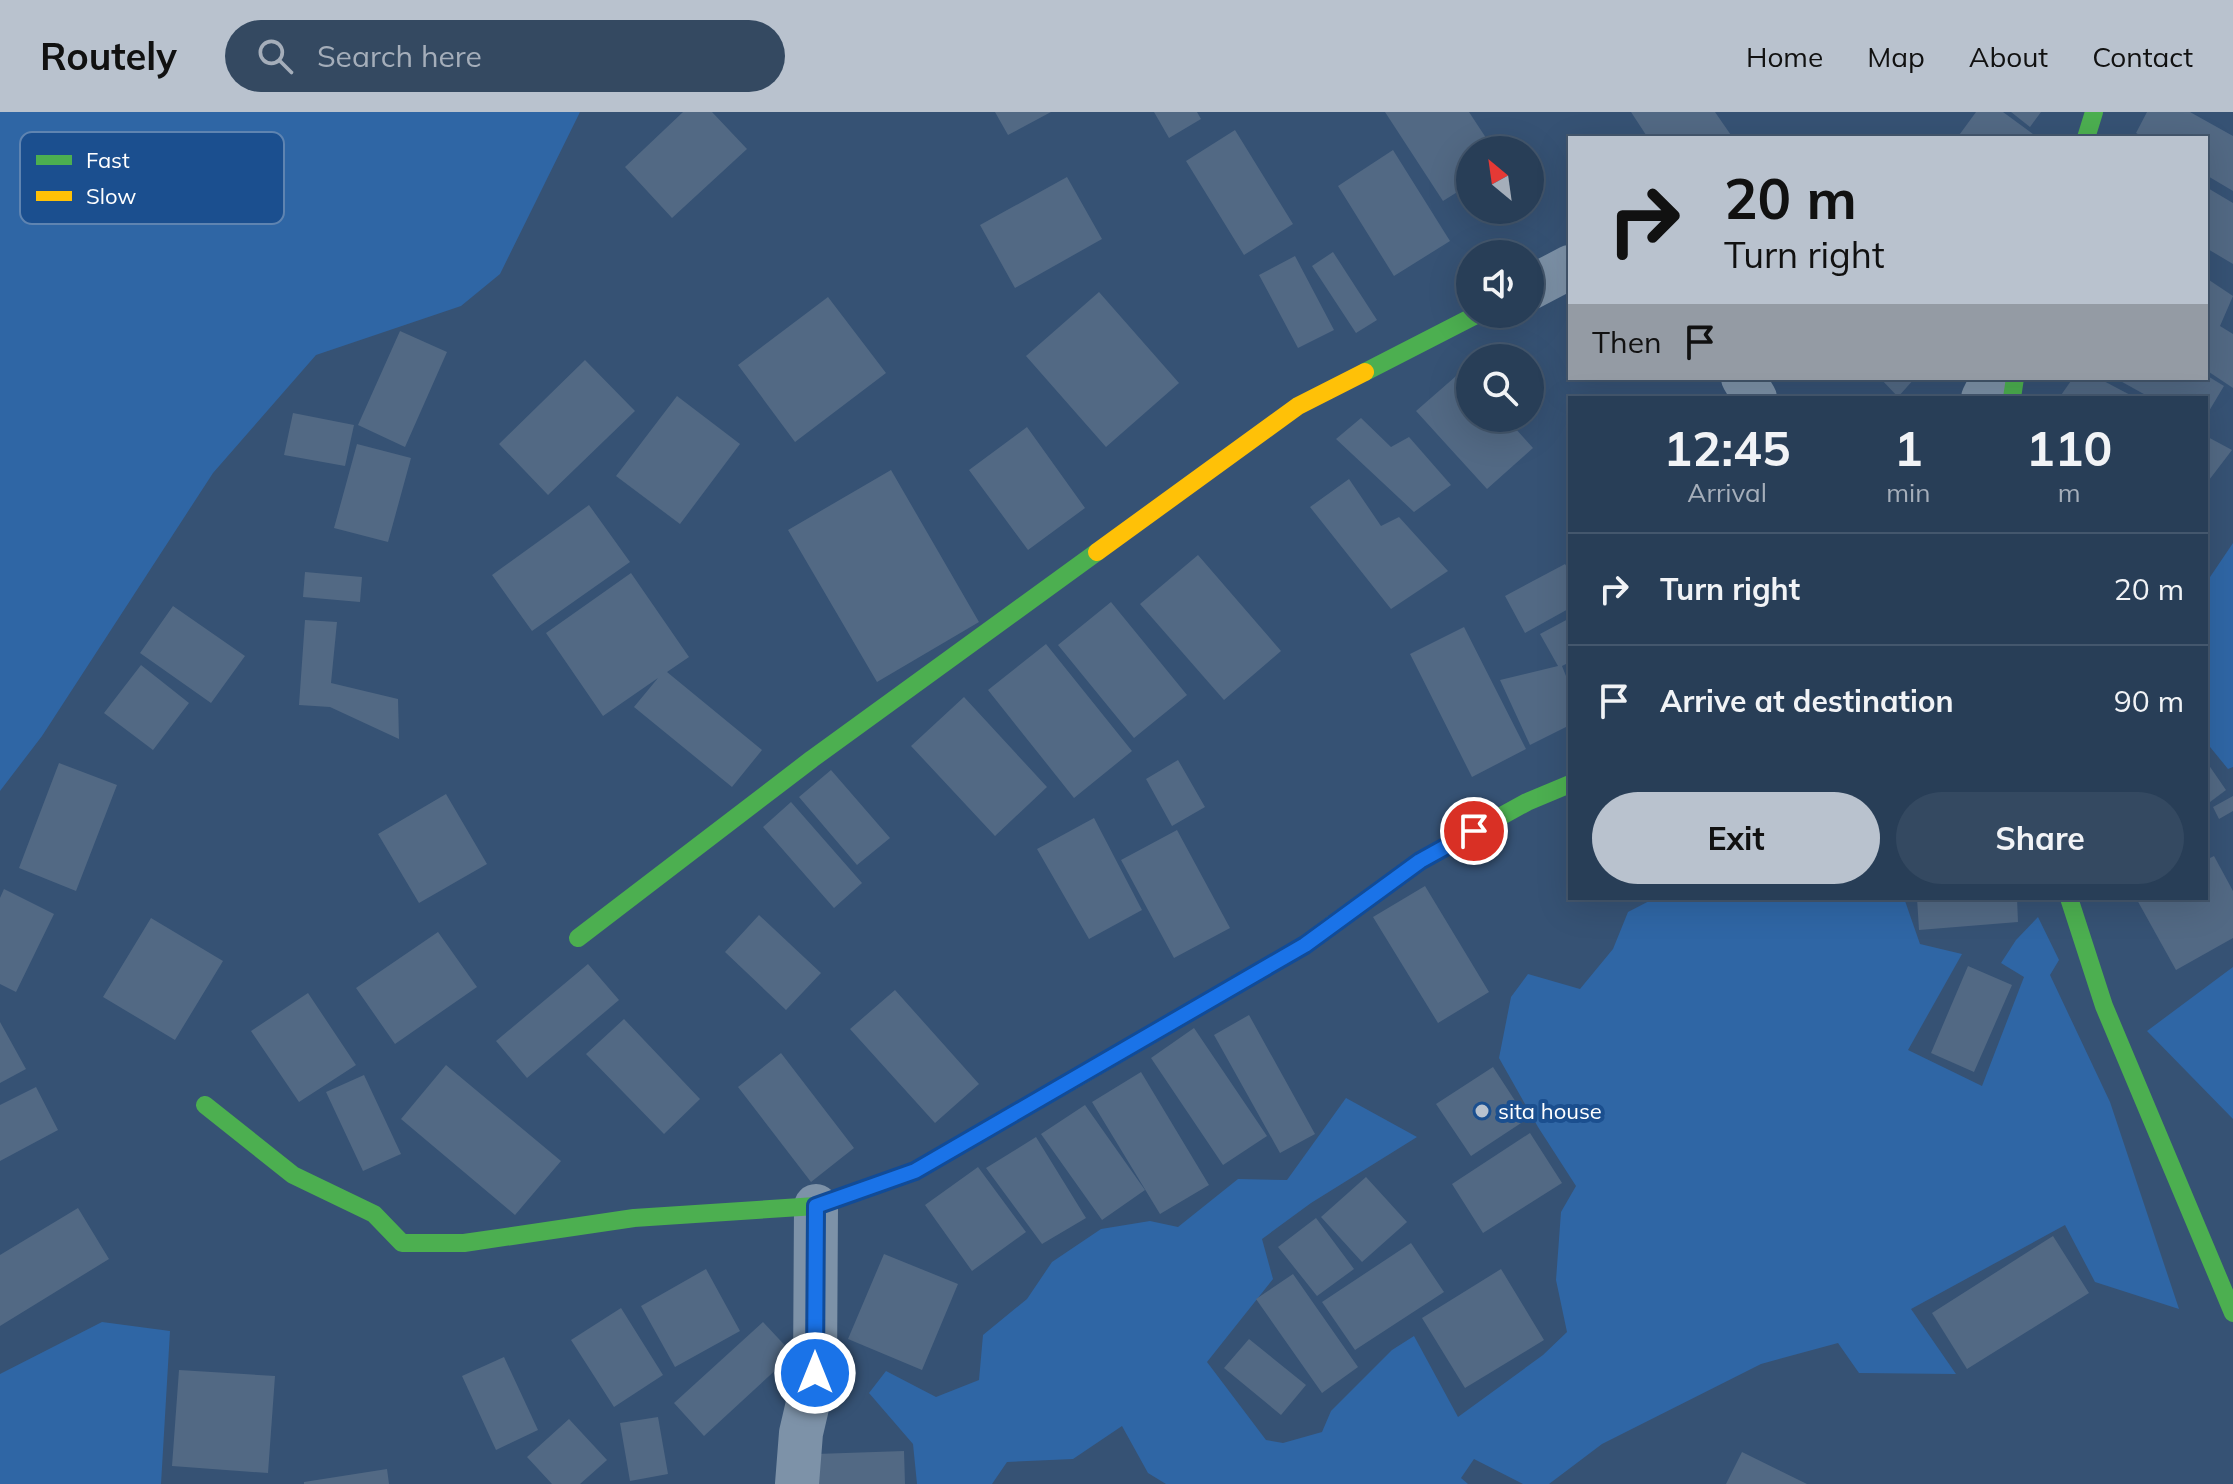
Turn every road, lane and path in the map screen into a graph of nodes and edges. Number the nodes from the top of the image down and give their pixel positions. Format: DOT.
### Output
graph roads {
  1 [pos="2094,112"];
  2 [pos="2087,136"];
  3 [pos="1568,268"];
  4 [pos="1544,281"];
  5 [pos="1456,325"];
  6 [pos="1568,785"];
  7 [pos="2070,900"];
  8 [pos="578,938"];
  9 [pos="205,1105"];
  10 [pos="816,1206"];
  11 [pos="2233,1313"];
  12 [pos="797,1484"];
  1 -- 2 [label="street"];
  3 -- 4 [label="street"];
  5 -- 8 [label="street"];
  6 -- 10 [label="street"];
  7 -- 11 [label="street"];
  9 -- 10 [label="street"];
  10 -- 12 [label="street"];
}
